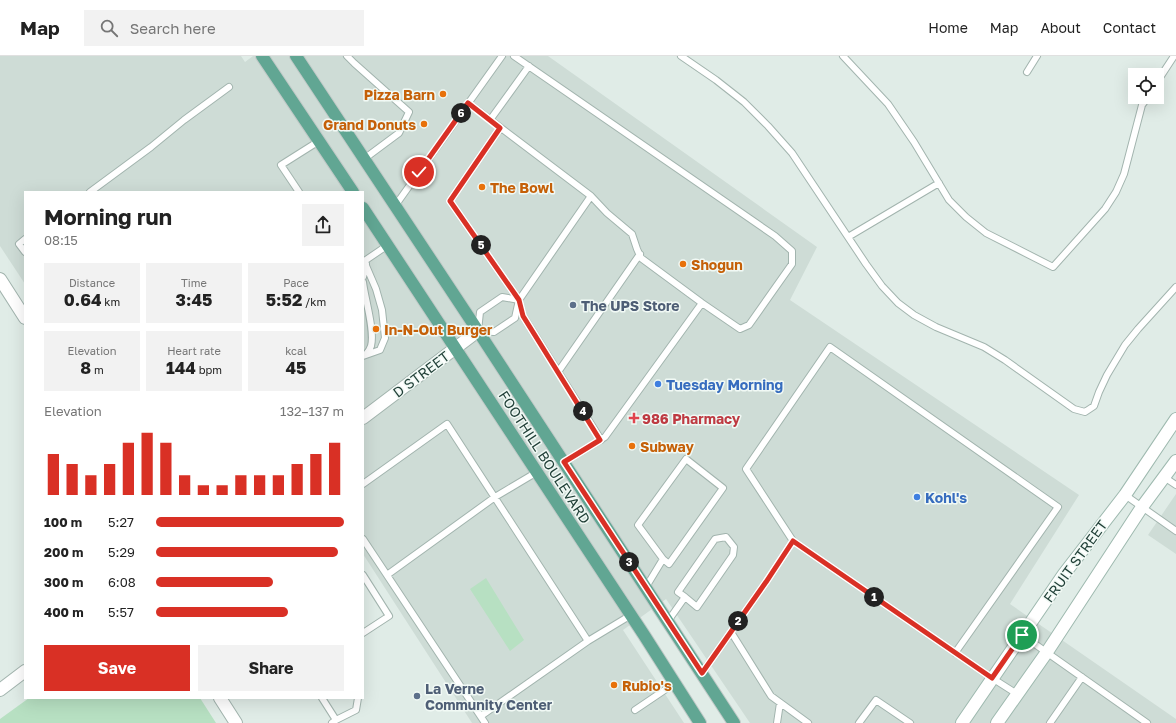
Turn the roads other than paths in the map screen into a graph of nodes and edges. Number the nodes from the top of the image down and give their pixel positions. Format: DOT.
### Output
graph roads {
  1 [pos="262,56"];
  2 [pos="296,56"];
  3 [pos="347,56"];
  4 [pos="502,56"];
  5 [pos="514,56"];
  6 [pos="681,56"];
  7 [pos="843,56"];
  8 [pos="1038,56"];
  9 [pos="1174,56"];
  10 [pos="528,66"];
  11 [pos="1164,71"];
  12 [pos="1027,72"];
  13 [pos="230,87"];
  14 [pos="468,103"];
  15 [pos="1143,104"];
  16 [pos="490,120"];
  17 [pos="500,128"];
  18 [pos="319,141"];
  19 [pos="364,159"];
  20 [pos="939,182"];
  21 [pos="91,191"];
  22 [pos="297,191"];
  23 [pos="352,191"];
  24 [pos="591,196"];
  25 [pos="395,206"];
  26 [pos="364,209"];
  27 [pos="848,237"];
  28 [pos="24,240"];
  29 [pos="388,245"];
  30 [pos="24,251"];
  31 [pos="640,254"];
  32 [pos="364,262"];
  33 [pos="0,279"];
  34 [pos="1176,287"];
  35 [pos="364,288"];
  36 [pos="519,300"];
  37 [pos="702,303"];
  38 [pos="24,316"];
  39 [pos="478,331"];
  40 [pos="456,348"];
  41 [pos="364,355"];
  42 [pos="558,372"];
  43 [pos="364,417"];
  44 [pos="1176,419"];
  45 [pos="600,440"];
  46 [pos="1176,461"];
  47 [pos="564,462"];
  48 [pos="537,472"];
  49 [pos="1164,477"];
  50 [pos="364,483"];
  51 [pos="1176,485"];
  52 [pos="1125,495"];
  53 [pos="495,497"];
  54 [pos="1142,507"];
  55 [pos="1176,531"];
  56 [pos="364,541"];
  57 [pos="793,541"];
  58 [pos="664,559"];
  59 [pos="387,575"];
  60 [pos="364,577"];
  61 [pos="646,587"];
  62 [pos="685,597"];
  63 [pos="631,615"];
  64 [pos="668,621"];
  65 [pos="364,632"];
  66 [pos="731,632"];
  67 [pos="1022,635"];
  68 [pos="588,641"];
  69 [pos="1047,652"];
  70 [pos="955,653"];
  71 [pos="24,672"];
  72 [pos="702,673"];
  73 [pos="1082,677"];
  74 [pos="992,678"];
  75 [pos="675,683"];
  76 [pos="0,690"];
  77 [pos="1017,694"];
  78 [pos="221,699"];
  79 [pos="322,699"];
  80 [pos="358,699"];
  81 [pos="780,703"];
  82 [pos="635,710"];
  83 [pos="481,716"];
  84 [pos="334,722"];
  85 [pos="236,723"];
  86 [pos="485,723"];
  87 [pos="700,723"];
  88 [pos="734,723"];
  89 [pos="776,723"];
  90 [pos="808,723"];
  91 [pos="859,723"];
  92 [pos="910,723"];
  93 [pos="962,723"];
  94 [pos="997,723"];
  95 [pos="1050,723"];
  96 [pos="1147,723"];
  1 -- 18 [label="main road"];
  2 -- 19 [label="main road, FOOTHILL BOULEVARD"];
  3 -- 19 [label="lane"];
  4 -- 14 [label="lane"];
  5 -- 10 [label="lane"];
  6 -- 27 [label="lane"];
  7 -- 20 [label="lane"];
  8 -- 12 [label="lane"];
  9 -- 11 [label="lane"];
  10 -- 16 [label="lane"];
  10 -- 37 [label="lane"];
  13 -- 21 [label="lane"];
  14 -- 16 [label="lane"];
  14 -- 25 [label="lane"];
  15 -- 20 [label="lane"];
  16 -- 17 [label="lane"];
  17 -- 24 [label="lane"];
  17 -- 36 [label="lane"];
  18 -- 22 [label="lane"];
  18 -- 23 [label="main road"];
  19 -- 25 [label="main road, FOOTHILL BOULEVARD"];
  20 -- 27 [label="lane"];
  24 -- 31 [label="lane"];
  24 -- 36 [label="lane"];
  25 -- 39 [label="main road, FOOTHILL BOULEVARD"];
  26 -- 29 [label="main road, FOOTHILL BOULEVARD"];
  27 -- 34 [label="lane"];
  28 -- 30 [label="lane"];
  29 -- 32 [label="lane"];
  29 -- 40 [label="main road, FOOTHILL BOULEVARD"];
  31 -- 37 [label="lane"];
  31 -- 42 [label="lane"];
  32 -- 41 [label="lane"];
  33 -- 38 [label="main road"];
  35 -- 41 [label="lane"];
  36 -- 39 [label="lane"];
  36 -- 39 [label="lane"];
  36 -- 42 [label="lane"];
  37 -- 45 [label="lane"];
  39 -- 40 [label="main road, D STREET"];
  39 -- 47 [label="main road, FOOTHILL BOULEVARD"];
  40 -- 43 [label="main road, D STREET"];
  40 -- 48 [label="main road, FOOTHILL BOULEVARD"];
  42 -- 45 [label="lane"];
  44 -- 52 [label="main road, FRUIT STREET"];
  45 -- 47 [label="lane"];
  46 -- 49 [label="main road, FRUIT STREET"];
  47 -- 61 [label="main road, FOOTHILL BOULEVARD"];
  48 -- 53 [label="lane"];
  48 -- 63 [label="main road, FOOTHILL BOULEVARD"];
  49 -- 51 [label="lane"];
  49 -- 54 [label="main road, FRUIT STREET"];
  50 -- 53 [label="lane"];
  52 -- 54 [label="lane"];
  52 -- 67 [label="main road, FRUIT STREET"];
  53 -- 59 [label="lane"];
  53 -- 68 [label="lane"];
  54 -- 55 [label="lane"];
  54 -- 69 [label="main road, FRUIT STREET"];
  56 -- 59 [label="lane"];
  57 -- 66 [label="lane"];
  57 -- 70 [label="lane"];
  57 -- 70 [label="lane"];
  58 -- 58 [label="lane"];
  58 -- 61 [label="lane"];
  59 -- 83 [label="lane"];
  60 -- 65 [label="lane"];
  61 -- 64 [label="main road, FOOTHILL BOULEVARD"];
  62 -- 62 [label="lane"];
  62 -- 64 [label="lane"];
  63 -- 68 [label="lane"];
  63 -- 75 [label="main road, FOOTHILL BOULEVARD"];
  64 -- 72 [label="main road, FOOTHILL BOULEVARD"];
  66 -- 72 [label="lane"];
  66 -- 81 [label="lane"];
  67 -- 69 [label="lane"];
  67 -- 74 [label="main road, FRUIT STREET"];
  68 -- 83 [label="lane"];
  69 -- 73 [label="lane"];
  69 -- 77 [label="main road, FRUIT STREET"];
  70 -- 74 [label="lane"];
  71 -- 76 [label="main road"];
  72 -- 88 [label="main road, FOOTHILL BOULEVARD"];
  73 -- 95 [label="lane"];
  73 -- 96 [label="lane"];
  74 -- 77 [label="lane"];
  74 -- 93 [label="main road, FRUIT STREET"];
  75 -- 82 [label="lane"];
  75 -- 87 [label="main road, FOOTHILL BOULEVARD"];
  77 -- 94 [label="main road, FRUIT STREET"];
  78 -- 85 [label="main road"];
  79 -- 84 [label="lane"];
  80 -- 84 [label="lane"];
  81 -- 89 [label="lane"];
  81 -- 90 [label="lane"];
  83 -- 86 [label="lane"];
  91 -- 92 [label="lane"];
}
